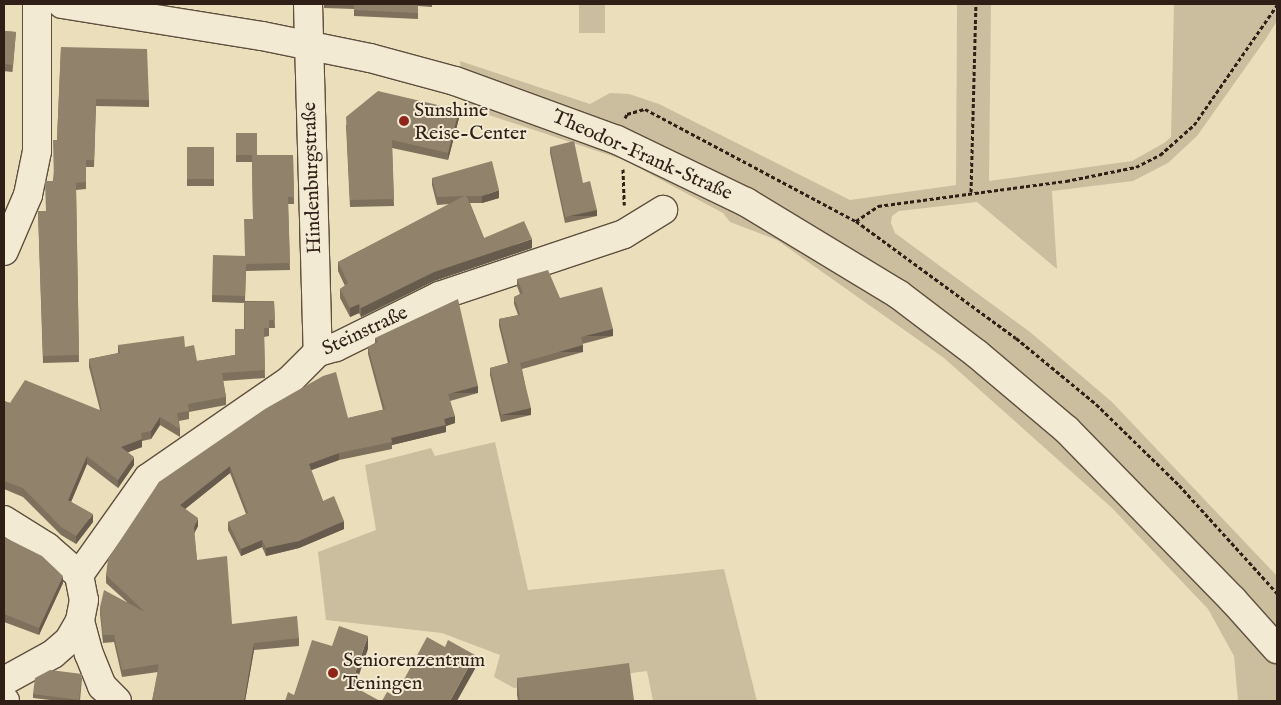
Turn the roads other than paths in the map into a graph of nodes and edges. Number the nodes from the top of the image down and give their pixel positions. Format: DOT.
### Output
graph roads {
  1 [pos="37,4"];
  2 [pos="62,4"];
  3 [pos="308,4"];
  4 [pos="308,46"];
  5 [pos="663,210"];
  6 [pos="4,251"];
  7 [pos="318,352"];
  8 [pos="4,520"];
  9 [pos="79,575"];
  10 [pos="80,621"];
  11 [pos="1277,649"];
  12 [pos="4,681"];
  13 [pos="117,701"];
  1 -- 6 [label="street"];
  2 -- 4 [label="street, Theodor-Frank-Straße"];
  3 -- 4 [label="street, Hindenburgstraße"];
  4 -- 7 [label="street, Hindenburgstraße"];
  4 -- 11 [label="street, Theodor-Frank-Straße"];
  5 -- 7 [label="street, Steinstraße"];
  7 -- 9 [label="street, Steinstraße"];
  8 -- 9 [label="street"];
  9 -- 10 [label="street"];
  10 -- 12 [label="street"];
  10 -- 13 [label="street"];
}
